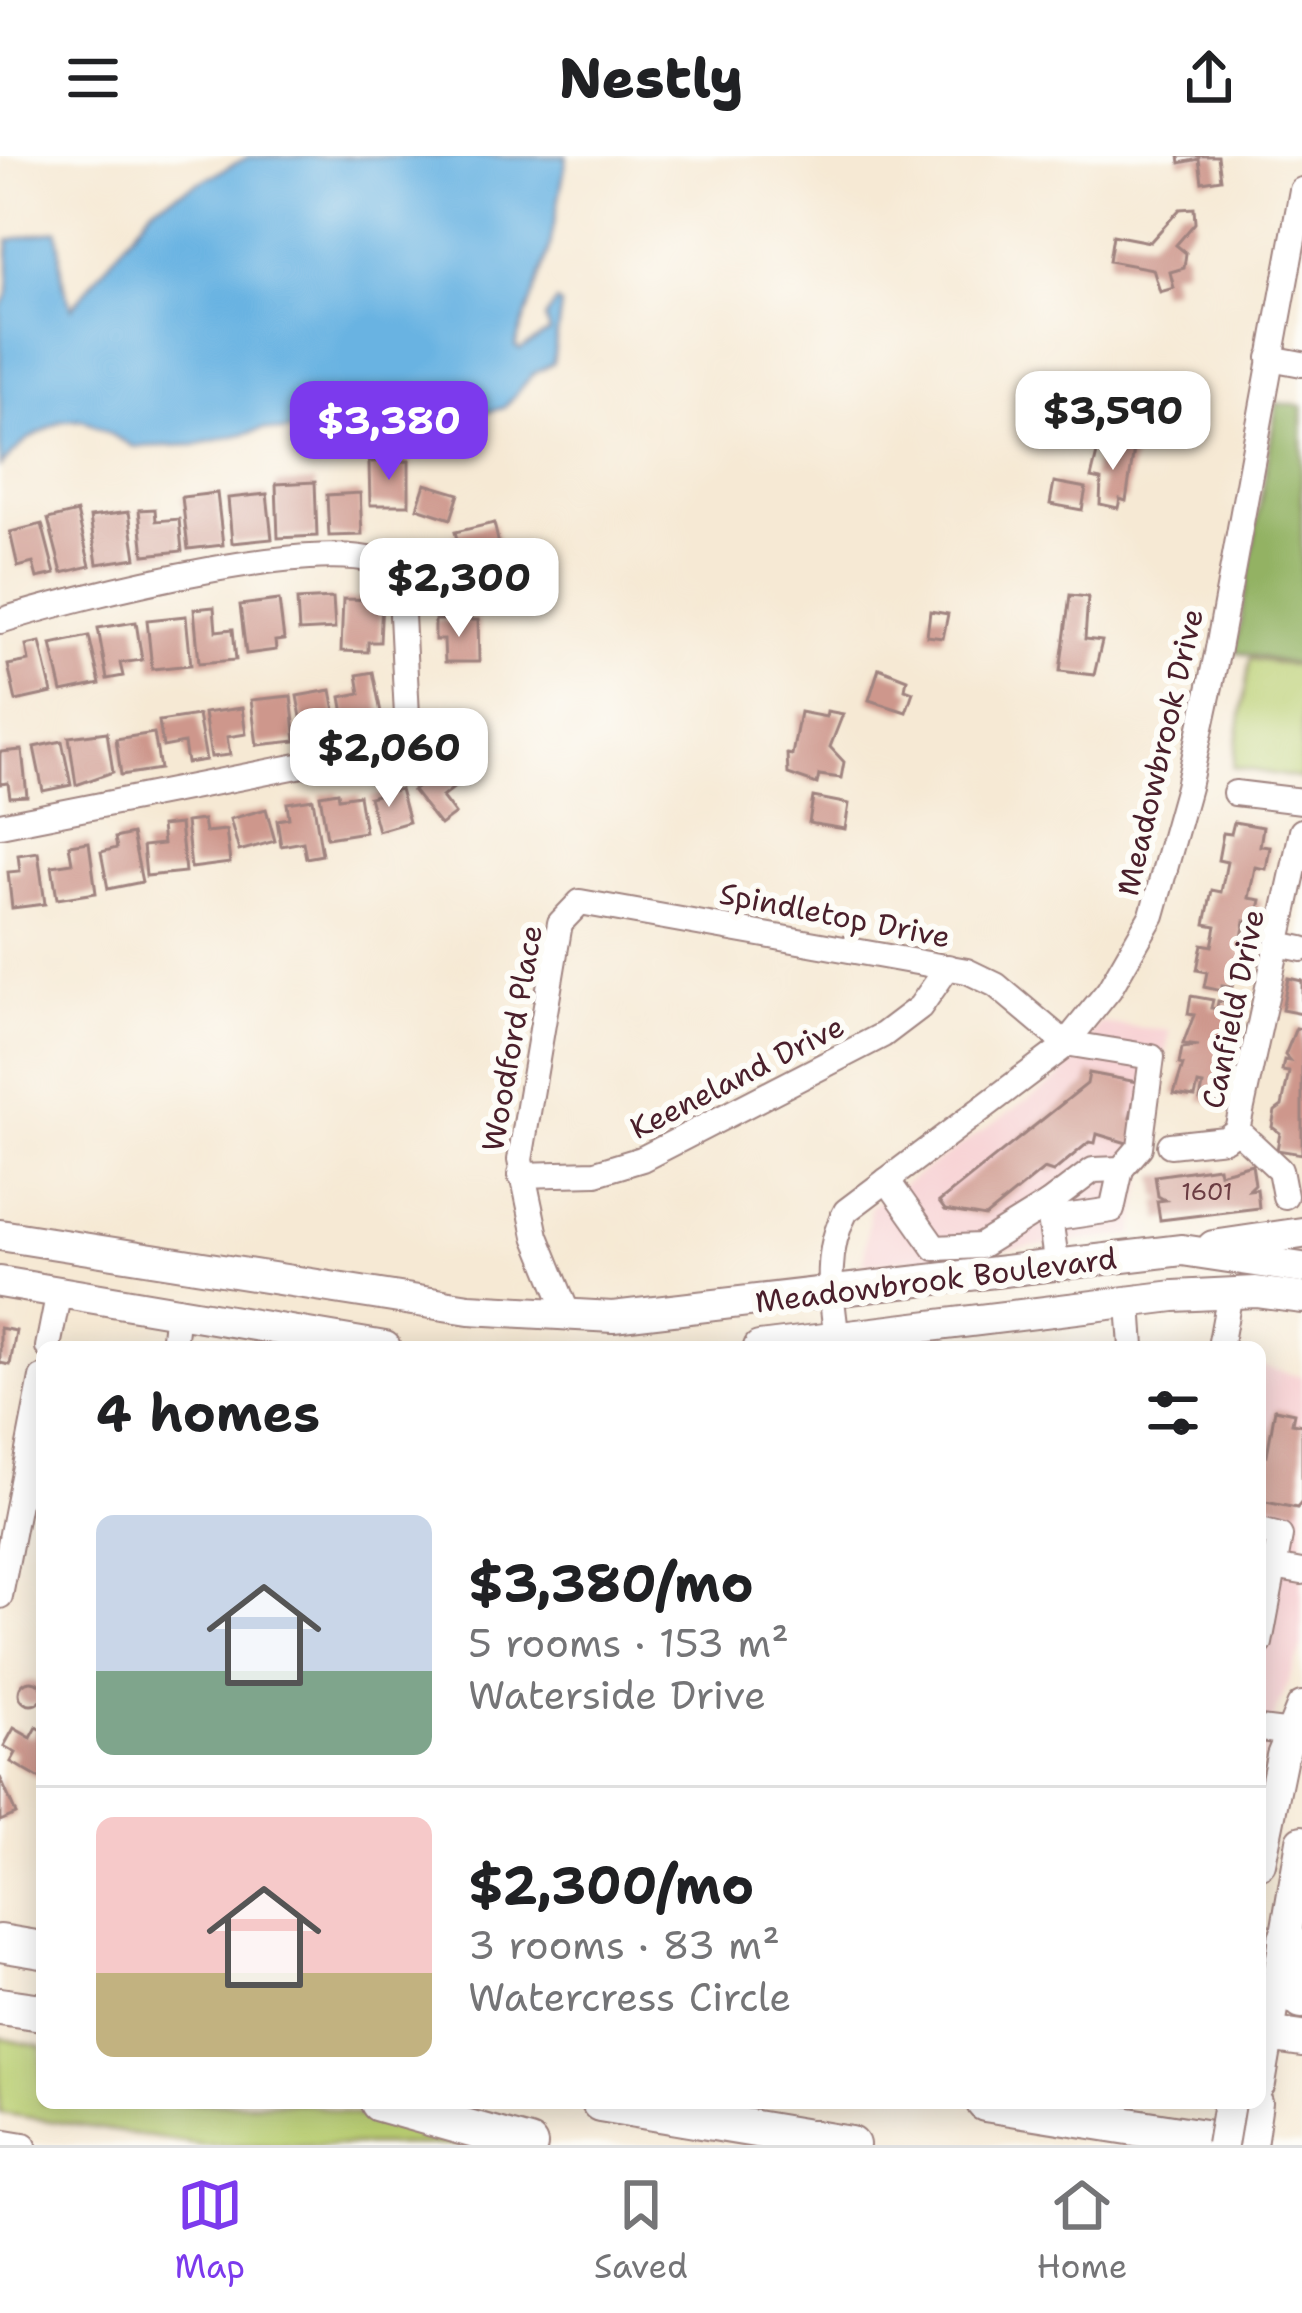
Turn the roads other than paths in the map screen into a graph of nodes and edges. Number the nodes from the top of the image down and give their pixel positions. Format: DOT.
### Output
graph roads {
  1 [pos="1302,190"];
  2 [pos="1270,358"];
  3 [pos="1302,364"];
  4 [pos="0,621"];
  5 [pos="1235,793"];
  6 [pos="1302,801"];
  7 [pos="0,825"];
  8 [pos="1302,831"];
  9 [pos="571,906"];
  10 [pos="1290,947"];
  11 [pos="948,967"];
  12 [pos="1065,1043"];
  13 [pos="1237,1130"];
  14 [pos="1170,1144"];
  15 [pos="1121,1169"];
  16 [pos="520,1175"];
  17 [pos="887,1180"];
  18 [pos="1285,1196"];
  19 [pos="1049,1211"];
  20 [pos="1302,1233"];
  21 [pos="0,1235"];
  22 [pos="64,1246"];
  23 [pos="1182,1250"];
  24 [pos="1057,1267"];
  25 [pos="1302,1268"];
  26 [pos="0,1282"];
  27 [pos="831,1288"];
  28 [pos="59,1291"];
  29 [pos="1230,1293"];
  30 [pos="1302,1298"];
  31 [pos="1129,1303"];
  32 [pos="177,1309"];
  33 [pos="570,1332"];
  34 [pos="49,1341"];
  35 [pos="174,1341"];
  36 [pos="352,1341"];
  37 [pos="837,1341"];
  38 [pos="844,1341"];
  39 [pos="1132,1341"];
  40 [pos="1221,1341"];
  41 [pos="36,1409"];
  42 [pos="1266,1532"];
  43 [pos="1267,1566"];
  44 [pos="1302,1572"];
  45 [pos="0,1596"];
  46 [pos="1299,1727"];
  47 [pos="1266,1729"];
  48 [pos="1266,1819"];
  49 [pos="1302,1841"];
  50 [pos="1293,1930"];
  51 [pos="0,1943"];
  52 [pos="36,1949"];
  53 [pos="1302,2000"];
  54 [pos="0,2006"];
  55 [pos="36,2011"];
  56 [pos="1277,2035"];
  57 [pos="1266,2067"];
  58 [pos="401,2109"];
  59 [pos="636,2109"];
  60 [pos="1024,2109"];
  61 [pos="1228,2109"];
  62 [pos="1256,2109"];
  63 [pos="0,2141"];
  64 [pos="18,2144"];
  65 [pos="530,2145"];
  66 [pos="851,2145"];
  67 [pos="1222,2145"];
  68 [pos="1249,2145"];
  1 -- 2 [label="street, Meadowbrook Drive"];
  2 -- 3 [label="street"];
  2 -- 12 [label="street, Meadowbrook Drive"];
  4 -- 7 [label="street"];
  5 -- 6 [label="street"];
  8 -- 10 [label="street, Canfield Drive"];
  9 -- 11 [label="street, Spindletop Drive"];
  9 -- 16 [label="street, Woodford Place"];
  10 -- 13 [label="street, Canfield Drive"];
  11 -- 12 [label="street, Spindletop Drive"];
  11 -- 16 [label="street, Keeneland Drive"];
  12 -- 15 [label="street"];
  12 -- 17 [label="street, Meadowbrook Drive"];
  13 -- 14 [label="street, Canfield Drive"];
  13 -- 18 [label="street"];
  15 -- 19 [label="street"];
  15 -- 19 [label="street"];
  16 -- 33 [label="street, Woodford Place"];
  17 -- 19 [label="street"];
  17 -- 27 [label="street, Meadowbrook Drive"];
  19 -- 24 [label="street"];
  20 -- 23 [label="main road"];
  21 -- 22 [label="main road, Meadowbrook Boulevard"];
  22 -- 28 [label="main road"];
  22 -- 33 [label="main road, Meadowbrook Boulevard"];
  23 -- 24 [label="main road, Meadowbrook Boulevard"];
  23 -- 25 [label="main road, Meadowbrook Boulevard"];
  24 -- 27 [label="main road, Meadowbrook Boulevard"];
  26 -- 28 [label="main road"];
  27 -- 33 [label="main road, Meadowbrook Boulevard"];
  27 -- 37 [label="street, Meadowbrook Drive"];
  28 -- 32 [label="main road"];
  28 -- 34 [label="street"];
  29 -- 30 [label="main road, Meadowbrook Boulevard"];
  29 -- 31 [label="main road, Meadowbrook Boulevard"];
  29 -- 40 [label="street"];
  31 -- 38 [label="main road, Meadowbrook Boulevard"];
  31 -- 39 [label="street"];
  32 -- 35 [label="street"];
  32 -- 36 [label="main road"];
  41 -- 45 [label="street"];
  42 -- 43 [label="street"];
  43 -- 44 [label="street"];
  46 -- 47 [label="street"];
  46 -- 48 [label="main road"];
  49 -- 50 [label="main road"];
  50 -- 53 [label="highway"];
  50 -- 56 [label="main road"];
  51 -- 52 [label="highway"];
  54 -- 55 [label="highway"];
  56 -- 57 [label="main road"];
  58 -- 65 [label="highway"];
  59 -- 66 [label="highway"];
  60 -- 68 [label="highway"];
  61 -- 67 [label="main road, bridge"];
  62 -- 68 [label="main road"];
  63 -- 64 [label="street"];
}
